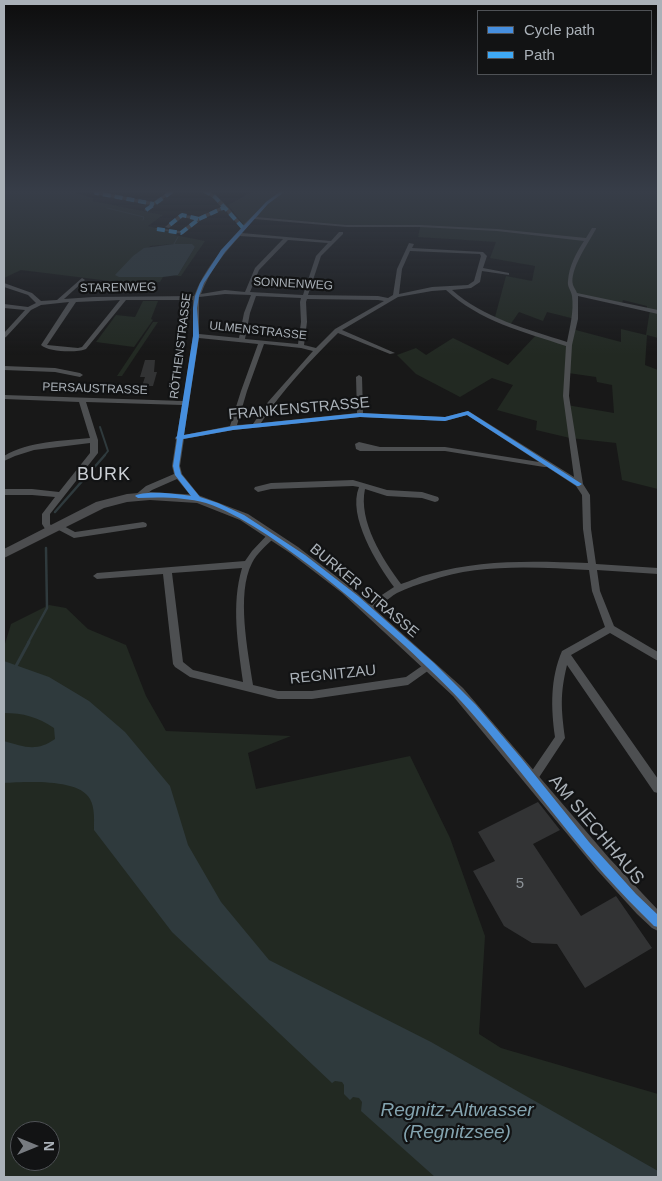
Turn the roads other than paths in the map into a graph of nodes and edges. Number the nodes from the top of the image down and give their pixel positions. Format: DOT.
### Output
graph roads {
  1 [pos="229,245"];
  2 [pos="280,245"];
  3 [pos="328,245"];
  4 [pos="583,245"];
  5 [pos="480,269"];
  6 [pos="507,274"];
  7 [pos="82,280"];
  8 [pos="4,285"];
  9 [pos="446,288"];
  10 [pos="250,293"];
  11 [pos="575,294"];
  12 [pos="396,296"];
  13 [pos="196,297"];
  14 [pos="305,298"];
  15 [pos="124,299"];
  16 [pos="74,300"];
  17 [pos="388,300"];
  18 [pos="59,301"];
  19 [pos="40,303"];
  20 [pos="4,306"];
  21 [pos="29,309"];
  22 [pos="658,312"];
  23 [pos="337,330"];
  24 [pos="4,336"];
  25 [pos="196,336"];
  26 [pos="242,340"];
  27 [pos="262,342"];
  28 [pos="569,345"];
  29 [pos="302,346"];
  30 [pos="317,350"];
  31 [pos="392,353"];
  32 [pos="4,368"];
  33 [pos="80,375"];
  34 [pos="359,377"];
  35 [pos="4,397"];
  36 [pos="82,399"];
  37 [pos="185,403"];
  38 [pos="360,415"];
  39 [pos="255,426"];
  40 [pos="233,428"];
  41 [pos="179,438"];
  42 [pos="94,440"];
  43 [pos="377,448"];
  44 [pos="4,459"];
  45 [pos="549,466"];
  46 [pos="178,475"];
  47 [pos="580,484"];
  48 [pos="363,486"];
  49 [pos="258,489"];
  50 [pos="4,492"];
  51 [pos="61,495"];
  52 [pos="138,496"];
  53 [pos="198,499"];
  54 [pos="435,499"];
  55 [pos="143,525"];
  56 [pos="54,528"];
  57 [pos="272,535"];
  58 [pos="4,554"];
  59 [pos="247,564"];
  60 [pos="592,568"];
  61 [pos="167,571"];
  62 [pos="658,571"];
  63 [pos="97,576"];
  64 [pos="399,588"];
  65 [pos="368,608"];
  66 [pos="610,628"];
  67 [pos="565,654"];
  68 [pos="658,657"];
  69 [pos="429,665"];
  70 [pos="248,688"];
  71 [pos="532,778"];
  72 [pos="658,788"];
  73 [pos="658,922"];
  1 -- 13 [label="street, RÖTHENSTRASSE"];
  2 -- 10 [label="street"];
  3 -- 14 [label="street"];
  4 -- 11 [label="street"];
  5 -- 6 [label="street"];
  5 -- 9 [label="street"];
  5 -- 12 [label="street"];
  7 -- 18 [label="street"];
  8 -- 19 [label="street"];
  9 -- 12 [label="street"];
  9 -- 28 [label="street"];
  10 -- 13 [label="street, SONNENWEG"];
  10 -- 14 [label="street, SONNENWEG"];
  10 -- 26 [label="street"];
  11 -- 22 [label="street"];
  11 -- 28 [label="street"];
  12 -- 17 [label="street"];
  13 -- 15 [label="street, STARENWEG"];
  13 -- 25 [label="street, RÖTHENSTRASSE"];
  14 -- 17 [label="street, SONNENWEG"];
  14 -- 29 [label="street"];
  15 -- 16 [label="street, STARENWEG"];
  15 -- 16 [label="street"];
  16 -- 18 [label="street, STARENWEG"];
  17 -- 23 [label="street"];
  18 -- 19 [label="street, STARENWEG"];
  19 -- 21 [label="street"];
  20 -- 21 [label="street"];
  21 -- 24 [label="street"];
  23 -- 30 [label="street"];
  23 -- 31 [label="street"];
  25 -- 26 [label="street, ULMENSTRASSE"];
  25 -- 37 [label="street, RÖTHENSTRASSE"];
  26 -- 27 [label="street, ULMENSTRASSE"];
  27 -- 29 [label="street, ULMENSTRASSE"];
  27 -- 40 [label="street"];
  28 -- 47 [label="street"];
  29 -- 30 [label="street, ULMENSTRASSE"];
  30 -- 39 [label="street"];
  32 -- 33 [label="street"];
  34 -- 38 [label="street, FRANKENSTRASSE"];
  35 -- 36 [label="street, PERSAUSTRASSE"];
  36 -- 37 [label="street, PERSAUSTRASSE"];
  36 -- 42 [label="street"];
  37 -- 41 [label="street, RÖTHENSTRASSE"];
  38 -- 39 [label="street, FRANKENSTRASSE"];
  38 -- 45 [label="street, FRANKENSTRASSE"];
  39 -- 40 [label="street, FRANKENSTRASSE"];
  40 -- 41 [label="street, FRANKENSTRASSE"];
  41 -- 46 [label="street, RÖTHENSTRASSE"];
  42 -- 44 [label="street"];
  42 -- 51 [label="street"];
  43 -- 45 [label="street"];
  45 -- 47 [label="street, FRANKENSTRASSE"];
  46 -- 52 [label="street"];
  46 -- 53 [label="street"];
  47 -- 60 [label="street"];
  48 -- 49 [label="street"];
  48 -- 54 [label="street"];
  48 -- 64 [label="street"];
  50 -- 51 [label="street"];
  51 -- 56 [label="street"];
  52 -- 53 [label="main road, BURKER STRASSE"];
  52 -- 56 [label="main road, BURKER STRASSE"];
  53 -- 57 [label="main road, BURKER STRASSE"];
  55 -- 56 [label="street"];
  56 -- 58 [label="main road, BURKER STRASSE"];
  57 -- 59 [label="street"];
  57 -- 65 [label="main road, BURKER STRASSE"];
  59 -- 61 [label="street"];
  59 -- 70 [label="street"];
  60 -- 62 [label="street"];
  60 -- 64 [label="street"];
  60 -- 66 [label="street"];
  61 -- 63 [label="street"];
  61 -- 70 [label="street, REGNITZAU"];
  64 -- 65 [label="street"];
  65 -- 69 [label="main road, BURKER STRASSE"];
  66 -- 67 [label="street"];
  66 -- 68 [label="street"];
  67 -- 71 [label="street"];
  67 -- 72 [label="street"];
  69 -- 70 [label="street, REGNITZAU"];
  69 -- 71 [label="main road, BURKER STRASSE"];
  71 -- 73 [label="main road, AM SIECHHAUS"];
}
